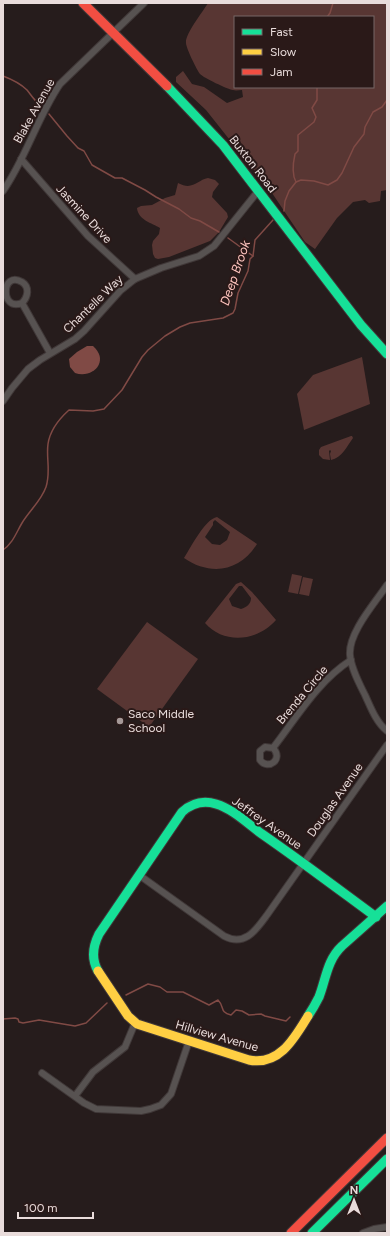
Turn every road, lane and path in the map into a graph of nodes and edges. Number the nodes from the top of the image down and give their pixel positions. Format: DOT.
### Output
graph roads {
  1 [pos="83,3"];
  2 [pos="144,3"];
  3 [pos="114,34"];
  4 [pos="21,159"];
  5 [pos="259,190"];
  6 [pos="3,191"];
  7 [pos="135,279"];
  8 [pos="22,303"];
  9 [pos="50,353"];
  10 [pos="387,354"];
  11 [pos="3,401"];
  12 [pos="387,585"];
  13 [pos="351,660"];
  14 [pos="387,731"];
  15 [pos="387,745"];
  16 [pos="273,748"];
  17 [pos="304,863"];
  18 [pos="139,875"];
  19 [pos="387,906"];
  20 [pos="376,917"];
  21 [pos="135,1023"];
  22 [pos="189,1042"];
  23 [pos="42,1073"];
  24 [pos="75,1096"];
  25 [pos="387,1138"];
  26 [pos="387,1160"];
  27 [pos="387,1227"];
  28 [pos="291,1233"];
  29 [pos="312,1233"];
  30 [pos="363,1233"];
  1 -- 3 [label="main road, Buxton Road"];
  2 -- 3 [label="street, Blake Avenue"];
  3 -- 4 [label="street, Blake Avenue"];
  3 -- 5 [label="main road, Buxton Road"];
  4 -- 6 [label="street, Blake Avenue"];
  4 -- 7 [label="street, Jasmine Drive"];
  5 -- 7 [label="street, Chantelle Way"];
  5 -- 10 [label="main road, Buxton Road"];
  7 -- 9 [label="street, Chantelle Way"];
  8 -- 8 [label="street"];
  8 -- 9 [label="street"];
  9 -- 11 [label="street, Chantelle Way"];
  12 -- 13 [label="street"];
  13 -- 14 [label="street"];
  13 -- 16 [label="street, Brenda Circle"];
  15 -- 17 [label="street, Douglas Avenue"];
  17 -- 18 [label="main road, Jeffrey Avenue"];
  17 -- 18 [label="street, Douglas Avenue"];
  17 -- 20 [label="main road, Jeffrey Avenue"];
  18 -- 21 [label="main road"];
  19 -- 20 [label="main road, Hillview Avenue"];
  20 -- 22 [label="main road, Hillview Avenue"];
  21 -- 22 [label="main road, Hillview Avenue"];
  21 -- 24 [label="street"];
  22 -- 24 [label="street"];
  23 -- 24 [label="street"];
  25 -- 28 [label="main road"];
  26 -- 29 [label="main road"];
  27 -- 30 [label="street"];
}
